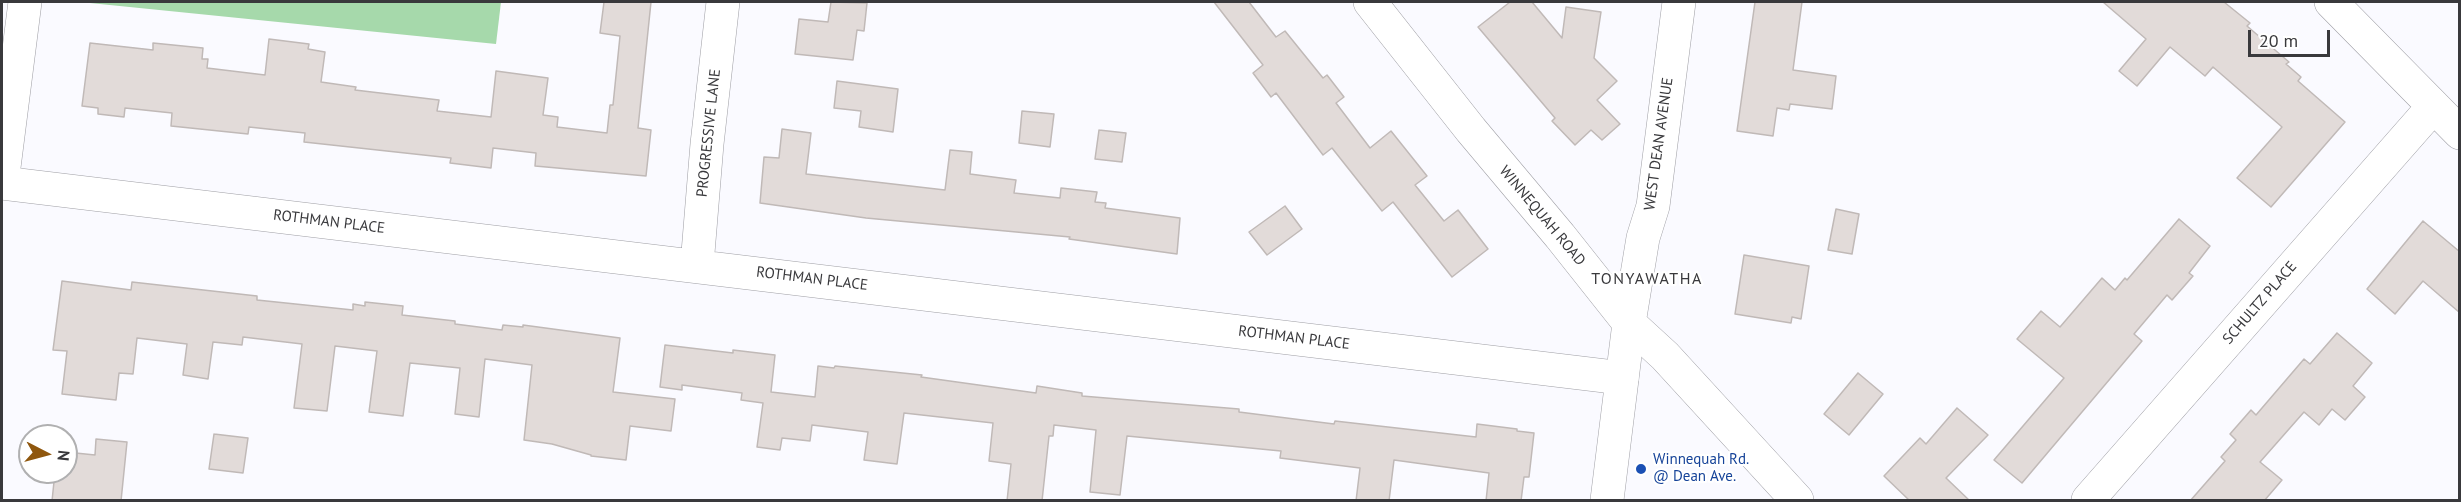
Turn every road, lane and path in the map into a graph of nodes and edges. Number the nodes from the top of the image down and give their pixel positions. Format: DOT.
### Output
graph roads {
  1 [pos="25,2"];
  2 [pos="723,2"];
  3 [pos="1370,2"];
  4 [pos="1679,2"];
  5 [pos="2331,2"];
  6 [pos="2433,106"];
  7 [pos="2460,133"];
  8 [pos="2,183"];
  9 [pos="697,265"];
  10 [pos="1629,323"];
  11 [pos="1622,378"];
  12 [pos="1606,501"];
  13 [pos="1797,501"];
  14 [pos="2088,501"];
  1 -- 8 [label="street"];
  2 -- 9 [label="street, PROGRESSIVE LANE"];
  3 -- 10 [label="street, WINNEQUAH ROAD"];
  4 -- 10 [label="street, WEST DEAN AVENUE"];
  5 -- 6 [label="street"];
  6 -- 7 [label="street"];
  6 -- 14 [label="street, SCHULTZ PLACE"];
  8 -- 9 [label="street, ROTHMAN PLACE"];
  9 -- 11 [label="street, ROTHMAN PLACE"];
  10 -- 11 [label="street, WEST DEAN AVENUE"];
  10 -- 13 [label="street, WINNEQUAH ROAD"];
  11 -- 12 [label="street, WEST DEAN AVENUE"];
}
